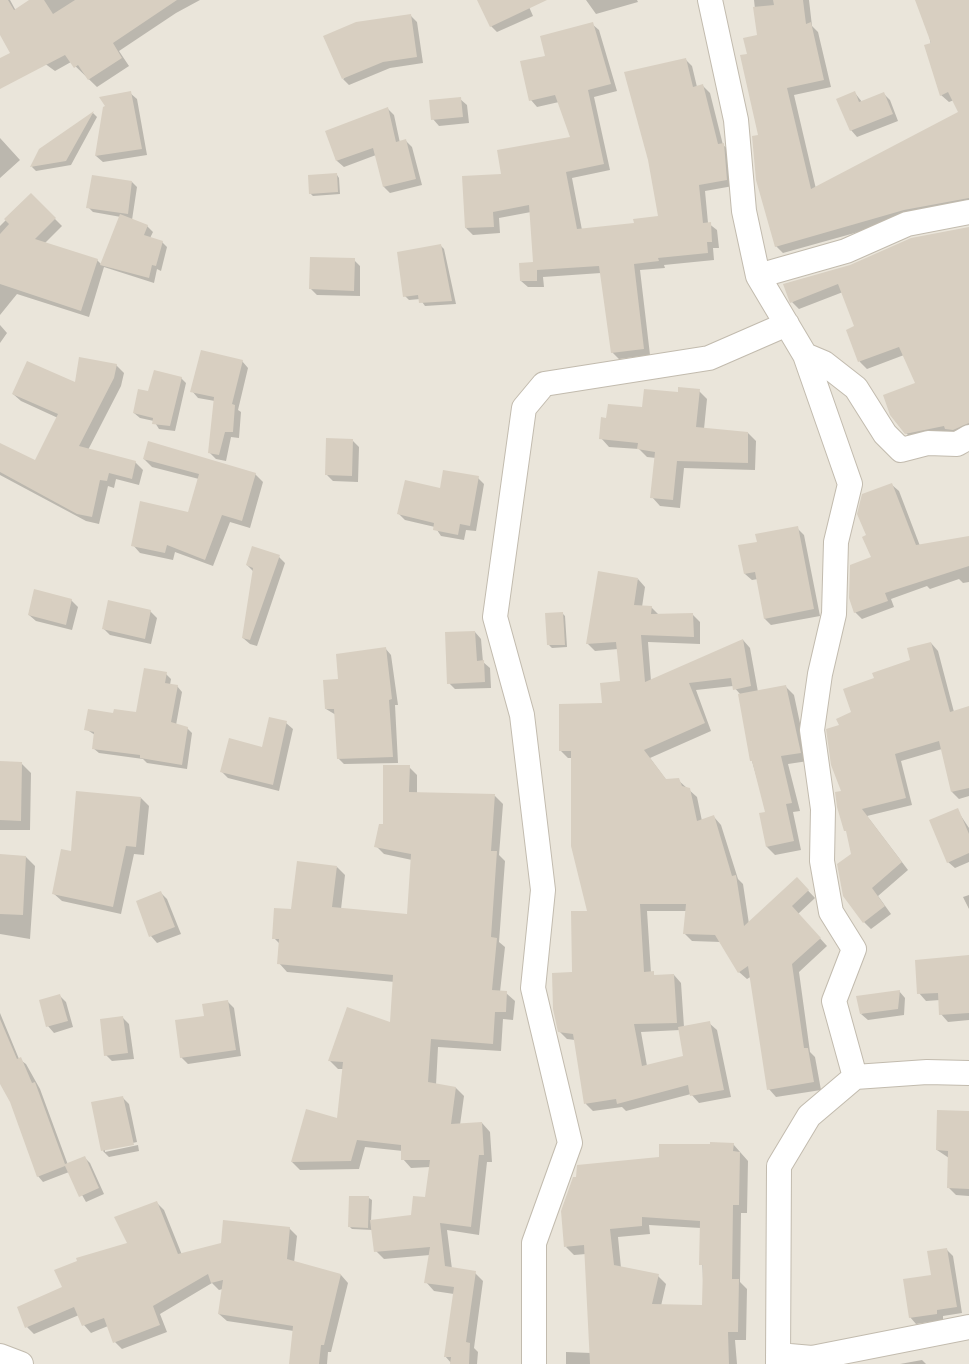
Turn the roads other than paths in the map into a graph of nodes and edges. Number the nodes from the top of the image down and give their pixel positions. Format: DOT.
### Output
graph roads {
  1 [pos="710,0"];
  2 [pos="969,212"];
  3 [pos="758,276"];
  4 [pos="787,324"];
  5 [pos="805,356"];
  6 [pos="969,437"];
  7 [pos="969,1073"];
  8 [pos="855,1077"];
  9 [pos="969,1327"];
  10 [pos="0,1356"];
  11 [pos="778,1360"];
  12 [pos="21,1364"];
  13 [pos="534,1364"];
  1 -- 3 [label="street"];
  2 -- 3 [label="street"];
  3 -- 4 [label="street"];
  4 -- 5 [label="street"];
  4 -- 13 [label="street"];
  5 -- 6 [label="street"];
  5 -- 8 [label="street"];
  7 -- 8 [label="street"];
  8 -- 11 [label="street"];
  9 -- 11 [label="street"];
  10 -- 12 [label="street"];
}
